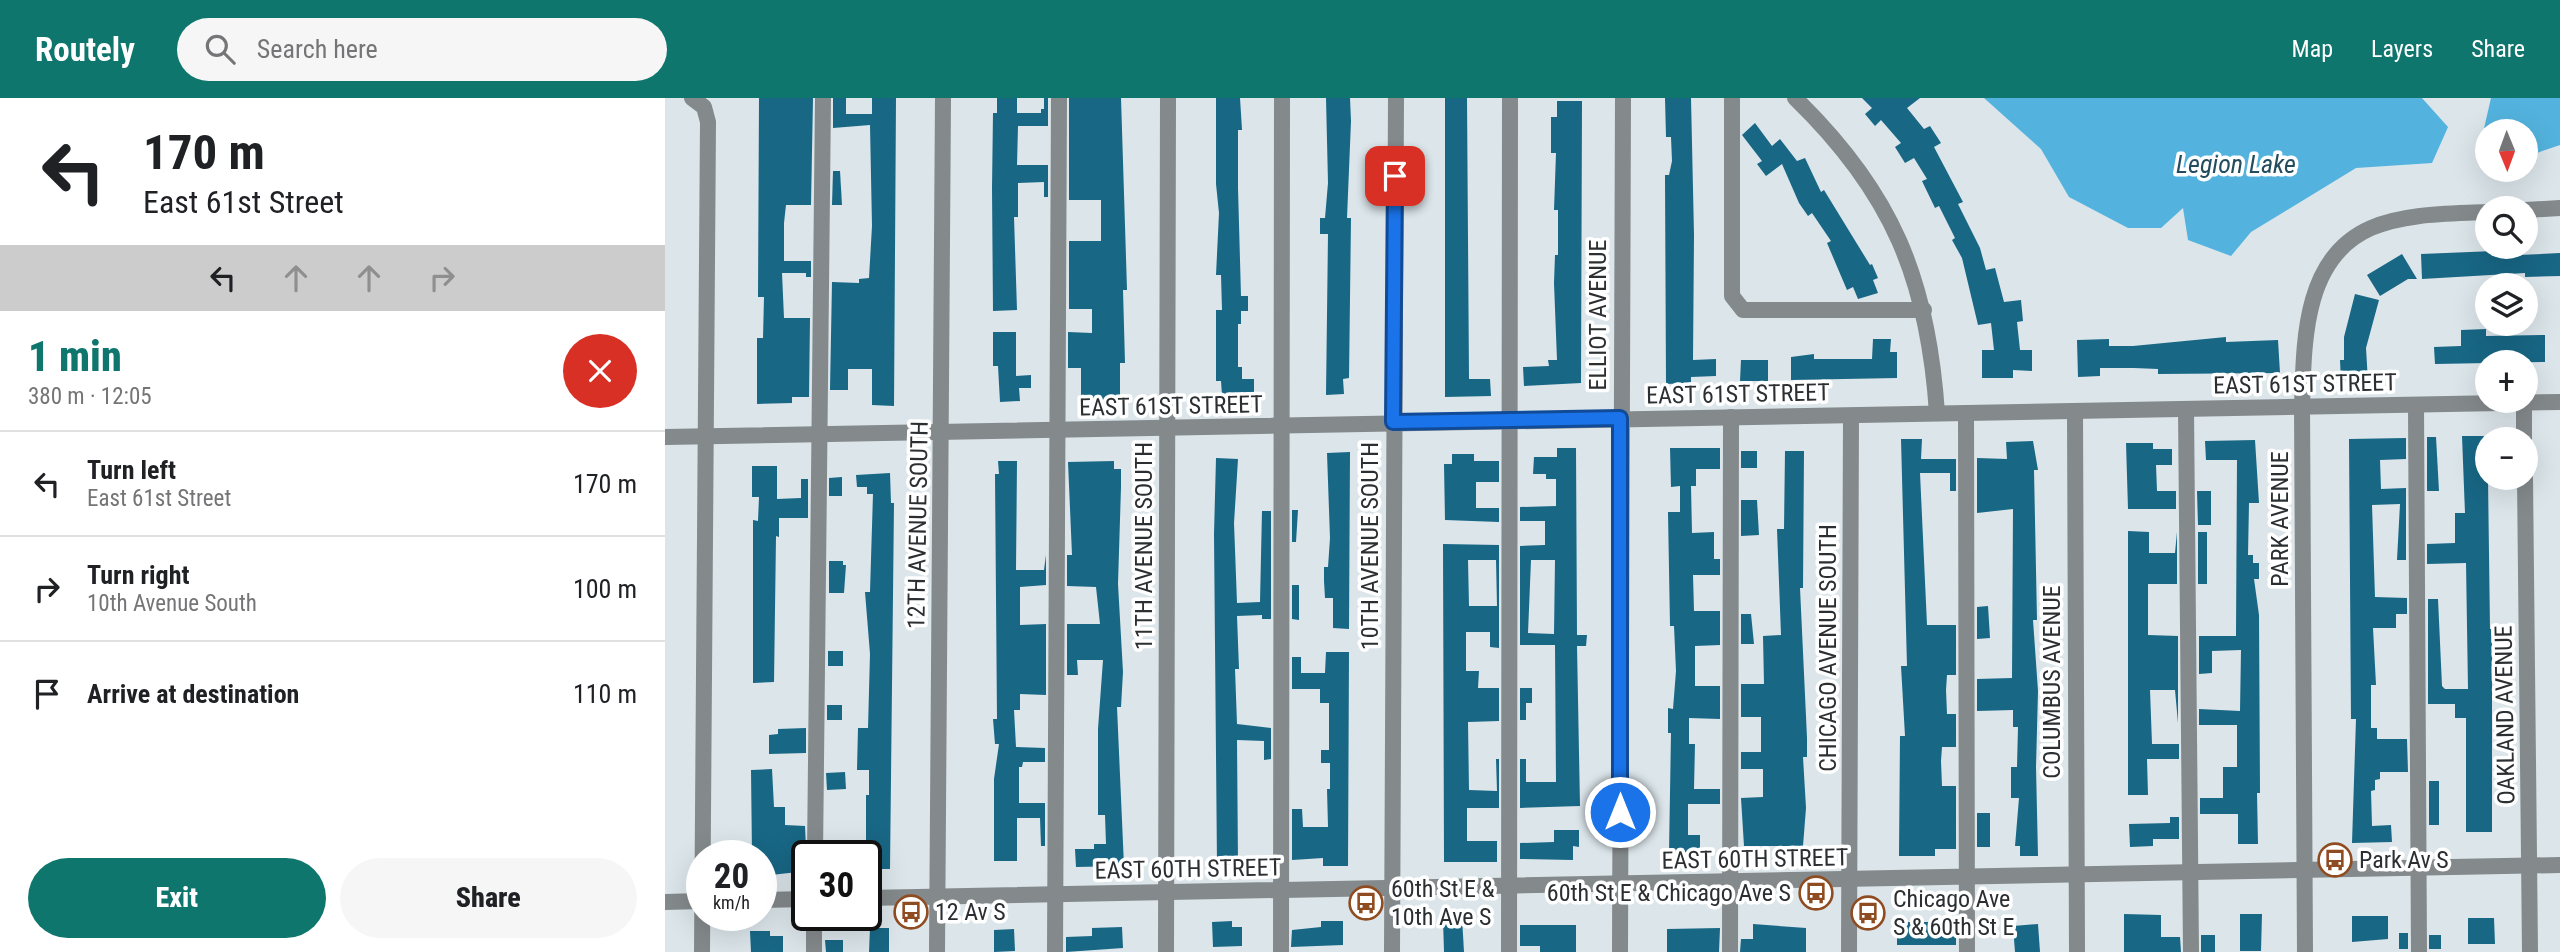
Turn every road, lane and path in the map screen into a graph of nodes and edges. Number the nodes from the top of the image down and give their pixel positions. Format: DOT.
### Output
graph roads {
  1 [pos="692,98"];
  2 [pos="824,98"];
  3 [pos="943,98"];
  4 [pos="1059,98"];
  5 [pos="1168,98"];
  6 [pos="1282,98"];
  7 [pos="1396,98"];
  8 [pos="1510,98"];
  9 [pos="1623,98"];
  10 [pos="1732,98"];
  11 [pos="1795,98"];
  12 [pos="2560,208"];
  13 [pos="2538,209"];
  14 [pos="2475,213"];
  15 [pos="1924,310"];
  16 [pos="2560,402"];
  17 [pos="2538,403"];
  18 [pos="2475,404"];
  19 [pos="2416,405"];
  20 [pos="2302,407"];
  21 [pos="2186,409"];
  22 [pos="2075,412"];
  23 [pos="1937,413"];
  24 [pos="1966,413"];
  25 [pos="1851,416"];
  26 [pos="1731,417"];
  27 [pos="1620,418"];
  28 [pos="1509,421"];
  29 [pos="1393,422"];
  30 [pos="1282,426"];
  31 [pos="1167,427"];
  32 [pos="942,430"];
  33 [pos="1058,431"];
  34 [pos="822,435"];
  35 [pos="706,436"];
  36 [pos="665,437"];
  37 [pos="2525,490"];
  38 [pos="702,840"];
  39 [pos="815,840"];
  40 [pos="2560,865"];
  41 [pos="2530,866"];
  42 [pos="2417,868"];
  43 [pos="2303,871"];
  44 [pos="2189,873"];
  45 [pos="2075,875"];
  46 [pos="1966,878"];
  47 [pos="1849,880"];
  48 [pos="1730,882"];
  49 [pos="1620,884"];
  50 [pos="1509,886"];
  51 [pos="1393,888"];
  52 [pos="1281,890"];
  53 [pos="1166,892"];
  54 [pos="1054,894"];
  55 [pos="937,897"];
  56 [pos="882,898"];
  57 [pos="686,901"];
  58 [pos="665,902"];
  59 [pos="702,931"];
  60 [pos="814,931"];
  61 [pos="702,952"];
  62 [pos="814,952"];
  63 [pos="937,952"];
  64 [pos="1055,952"];
  65 [pos="1166,952"];
  66 [pos="1281,952"];
  67 [pos="1392,952"];
  68 [pos="1509,952"];
  69 [pos="1620,952"];
  70 [pos="1730,952"];
  71 [pos="1849,952"];
  72 [pos="1967,952"];
  73 [pos="2077,952"];
  74 [pos="2191,952"];
  75 [pos="2305,952"];
  76 [pos="2419,952"];
  77 [pos="2531,952"];
  1 -- 35 [label="street"];
  2 -- 34 [label="street"];
  3 -- 32 [label="street, 12TH AVENUE SOUTH"];
  4 -- 33 [label="street"];
  5 -- 31 [label="street, 11TH AVENUE SOUTH"];
  6 -- 30 [label="street"];
  7 -- 29 [label="street, 10TH AVENUE SOUTH"];
  8 -- 28 [label="street"];
  9 -- 27 [label="street, ELLIOT AVENUE"];
  10 -- 15 [label="street"];
  11 -- 15 [label="street"];
  12 -- 13 [label="street"];
  14 -- 20 [label="street, PARK AVENUE"];
  15 -- 23 [label="street"];
  16 -- 17 [label="street, EAST 61ST STREET"];
  18 -- 19 [label="street, EAST 61ST STREET"];
  19 -- 20 [label="street, EAST 61ST STREET"];
  19 -- 42 [label="street"];
  20 -- 21 [label="street, EAST 61ST STREET"];
  20 -- 43 [label="street, PARK AVENUE"];
  21 -- 22 [label="street, EAST 61ST STREET"];
  21 -- 44 [label="street"];
  22 -- 24 [label="street, EAST 61ST STREET"];
  22 -- 45 [label="street, COLUMBUS AVENUE"];
  23 -- 24 [label="street, EAST 61ST STREET"];
  23 -- 25 [label="street, EAST 61ST STREET"];
  24 -- 46 [label="street"];
  25 -- 26 [label="street, EAST 61ST STREET"];
  25 -- 47 [label="street, CHICAGO AVENUE SOUTH"];
  26 -- 27 [label="street, EAST 61ST STREET"];
  26 -- 48 [label="street"];
  27 -- 28 [label="street, EAST 61ST STREET"];
  27 -- 49 [label="street, ELLIOT AVENUE"];
  28 -- 29 [label="street, EAST 61ST STREET"];
  28 -- 50 [label="street"];
  29 -- 30 [label="street, EAST 61ST STREET"];
  29 -- 51 [label="street, 10TH AVENUE SOUTH"];
  30 -- 31 [label="street, EAST 61ST STREET"];
  30 -- 52 [label="street"];
  31 -- 33 [label="street, EAST 61ST STREET"];
  31 -- 53 [label="street, 11TH AVENUE SOUTH"];
  32 -- 33 [label="street, EAST 61ST STREET"];
  32 -- 34 [label="street, EAST 61ST STREET"];
  32 -- 55 [label="street, 12TH AVENUE SOUTH"];
  33 -- 54 [label="street"];
  34 -- 35 [label="street, EAST 61ST STREET"];
  34 -- 39 [label="street"];
  35 -- 36 [label="street, EAST 61ST STREET"];
  35 -- 38 [label="street"];
  37 -- 41 [label="street, OAKLAND AVENUE"];
  40 -- 41 [label="street, EAST 60TH STREET"];
  41 -- 42 [label="street, EAST 60TH STREET"];
  41 -- 77 [label="street, OAKLAND AVENUE"];
  42 -- 43 [label="street, EAST 60TH STREET"];
  42 -- 76 [label="street"];
  43 -- 44 [label="street, EAST 60TH STREET"];
  43 -- 75 [label="street, PARK AVENUE"];
  44 -- 45 [label="street, EAST 60TH STREET"];
  44 -- 74 [label="street"];
  45 -- 46 [label="street, EAST 60TH STREET"];
  45 -- 73 [label="street, COLUMBUS AVENUE"];
  46 -- 47 [label="street, EAST 60TH STREET"];
  46 -- 72 [label="street"];
  47 -- 48 [label="street, EAST 60TH STREET"];
  47 -- 71 [label="street, CHICAGO AVENUE SOUTH"];
  48 -- 49 [label="street, EAST 60TH STREET"];
  48 -- 70 [label="street"];
  49 -- 50 [label="street, EAST 60TH STREET"];
  49 -- 69 [label="street, ELLIOT AVENUE"];
  50 -- 51 [label="street, EAST 60TH STREET"];
  50 -- 68 [label="street"];
  51 -- 52 [label="street, EAST 60TH STREET"];
  51 -- 67 [label="street, 10TH AVENUE SOUTH"];
  52 -- 53 [label="street, EAST 60TH STREET"];
  52 -- 66 [label="street"];
  53 -- 54 [label="street, EAST 60TH STREET"];
  53 -- 65 [label="street, 11TH AVENUE SOUTH"];
  54 -- 55 [label="street, EAST 60TH STREET"];
  54 -- 64 [label="street"];
  55 -- 56 [label="street, EAST 60TH STREET"];
  55 -- 63 [label="street, 12TH AVENUE SOUTH"];
  57 -- 58 [label="street"];
  59 -- 61 [label="street"];
  60 -- 62 [label="street"];
}
